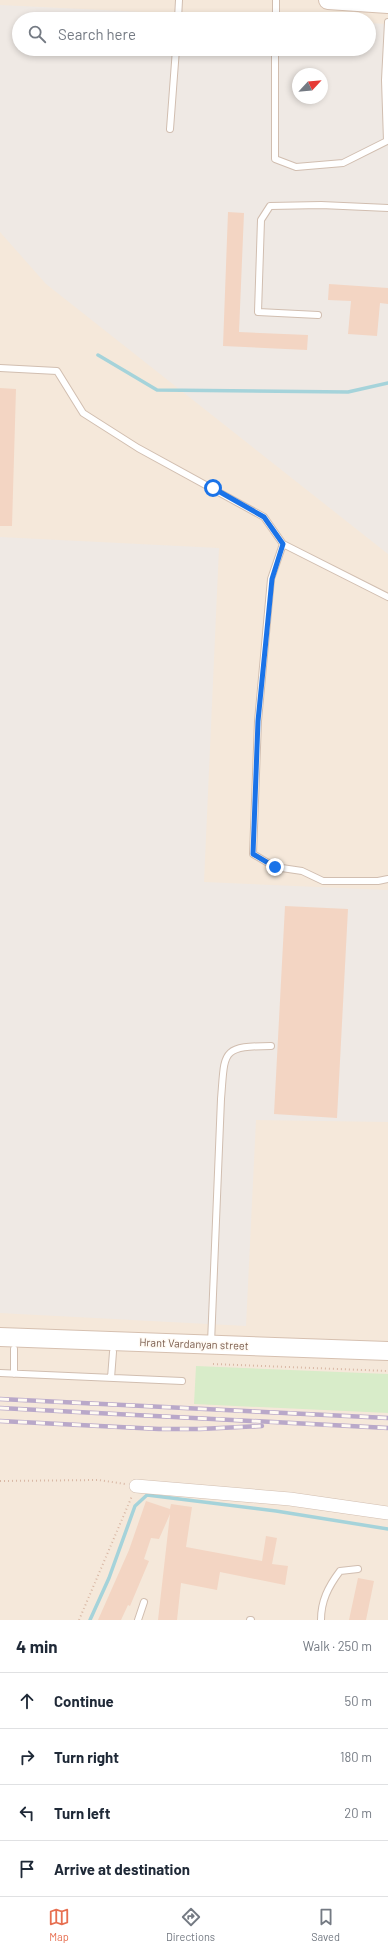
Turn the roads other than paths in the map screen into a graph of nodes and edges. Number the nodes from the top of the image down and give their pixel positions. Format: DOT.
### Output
graph roads {
  1 [pos="179,0"];
  2 [pos="276,0"];
  3 [pos="328,0"];
  4 [pos="388,4"];
  5 [pos="178,12"];
  6 [pos="276,12"];
  7 [pos="388,22"];
  8 [pos="175,56"];
  9 [pos="275,56"];
  10 [pos="387,80"];
  11 [pos="170,129"];
  12 [pos="388,208"];
  13 [pos="318,315"];
  14 [pos="0,368"];
  15 [pos="283,544"];
  16 [pos="388,597"];
  17 [pos="388,879"];
  18 [pos="271,1046"];
  19 [pos="0,1337"];
  20 [pos="211,1344"];
  21 [pos="7,1348"];
  22 [pos="388,1351"];
  23 [pos="113,1352"];
  24 [pos="388,1363"];
  25 [pos="0,1373"];
  26 [pos="14,1374"];
  27 [pos="111,1378"];
  28 [pos="182,1381"];
  29 [pos="136,1486"];
  30 [pos="388,1513"];
  31 [pos="358,1569"];
  32 [pos="144,1602"];
  33 [pos="138,1620"];
  34 [pos="321,1620"];
  1 -- 5 [label="lane"];
  2 -- 6 [label="lane"];
  3 -- 4 [label="main road"];
  7 -- 10 [label="lane"];
  8 -- 11 [label="lane"];
  9 -- 10 [label="lane"];
  12 -- 13 [label="lane"];
  14 -- 15 [label="lane"];
  15 -- 16 [label="lane"];
  15 -- 17 [label="lane"];
  18 -- 20 [label="lane"];
  19 -- 20 [label="main road, Hrant Vardanyan street"];
  20 -- 22 [label="main road, Hrant Vardanyan street"];
  21 -- 23 [label="main road, Hrant Vardanyan street"];
  21 -- 26 [label="lane"];
  23 -- 24 [label="main road, Hrant Vardanyan street"];
  23 -- 27 [label="lane"];
  25 -- 26 [label="lane"];
  26 -- 27 [label="lane"];
  27 -- 28 [label="lane"];
  29 -- 30 [label="street"];
  31 -- 34 [label="lane"];
  32 -- 33 [label="lane"];
}
